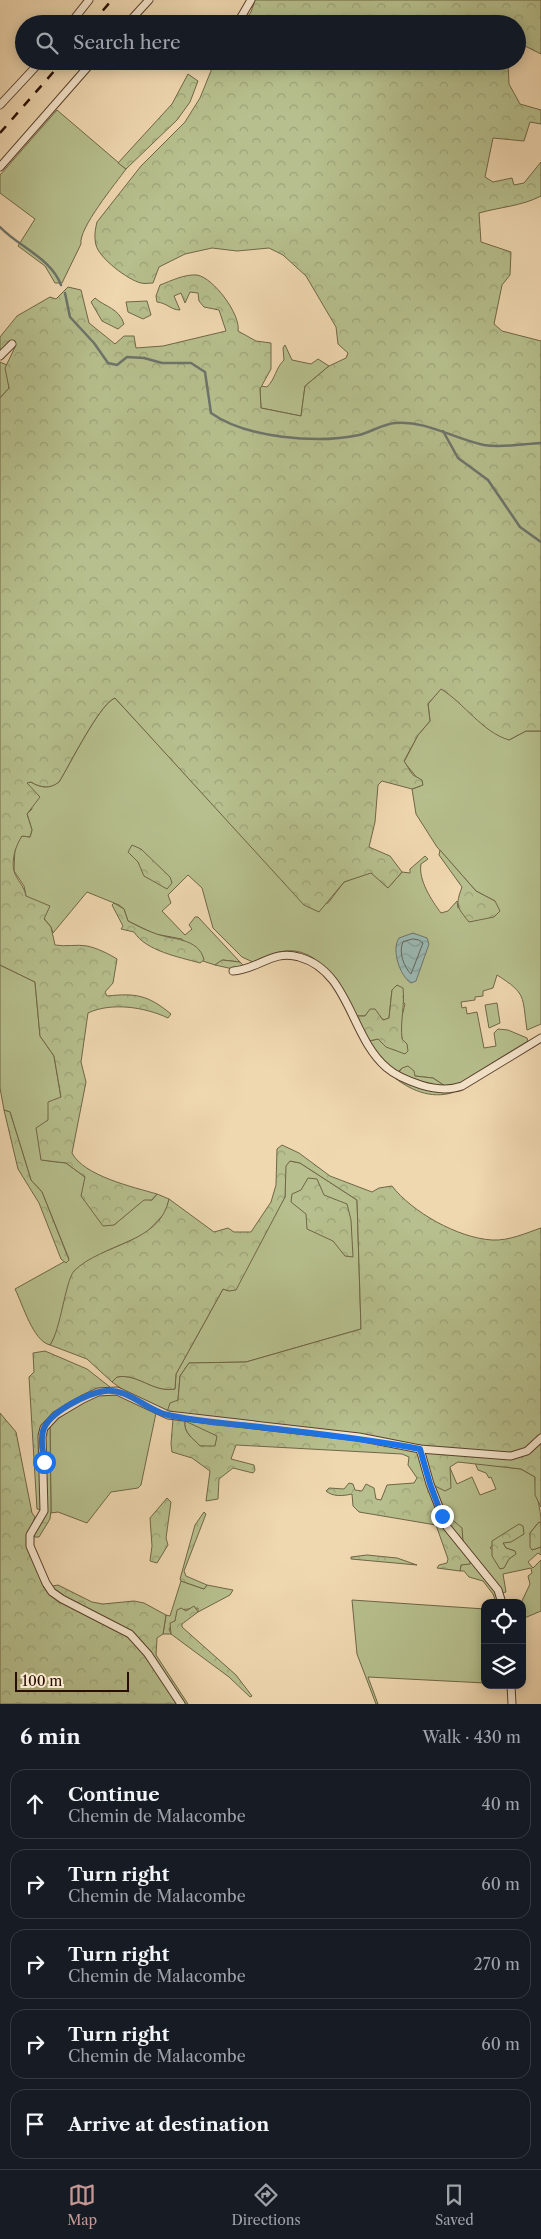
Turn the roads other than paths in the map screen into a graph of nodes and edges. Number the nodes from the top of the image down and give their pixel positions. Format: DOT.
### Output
graph roads {
  1 [pos="90,0"];
  2 [pos="149,0"];
  3 [pos="250,0"];
  4 [pos="78,15"];
  5 [pos="135,15"];
  6 [pos="242,15"];
  7 [pos="33,70"];
  8 [pos="85,70"];
  9 [pos="0,105"];
  10 [pos="0,167"];
  11 [pos="12,344"];
  12 [pos="0,356"];
  13 [pos="233,971"];
  14 [pos="541,1038"];
  15 [pos="541,1438"];
  16 [pos="420,1449"];
  17 [pos="500,1599"];
  18 [pos="511,1689"];
  19 [pos="181,1704"];
  20 [pos="512,1704"];
  1 -- 4 [label="street"];
  2 -- 5 [label="street"];
  3 -- 6 [label="street"];
  7 -- 9 [label="street"];
  8 -- 10 [label="street"];
  11 -- 12 [label="street"];
  13 -- 14 [label="street"];
  15 -- 16 [label="street"];
  16 -- 17 [label="street"];
  16 -- 19 [label="street"];
  18 -- 20 [label="street"];
}
